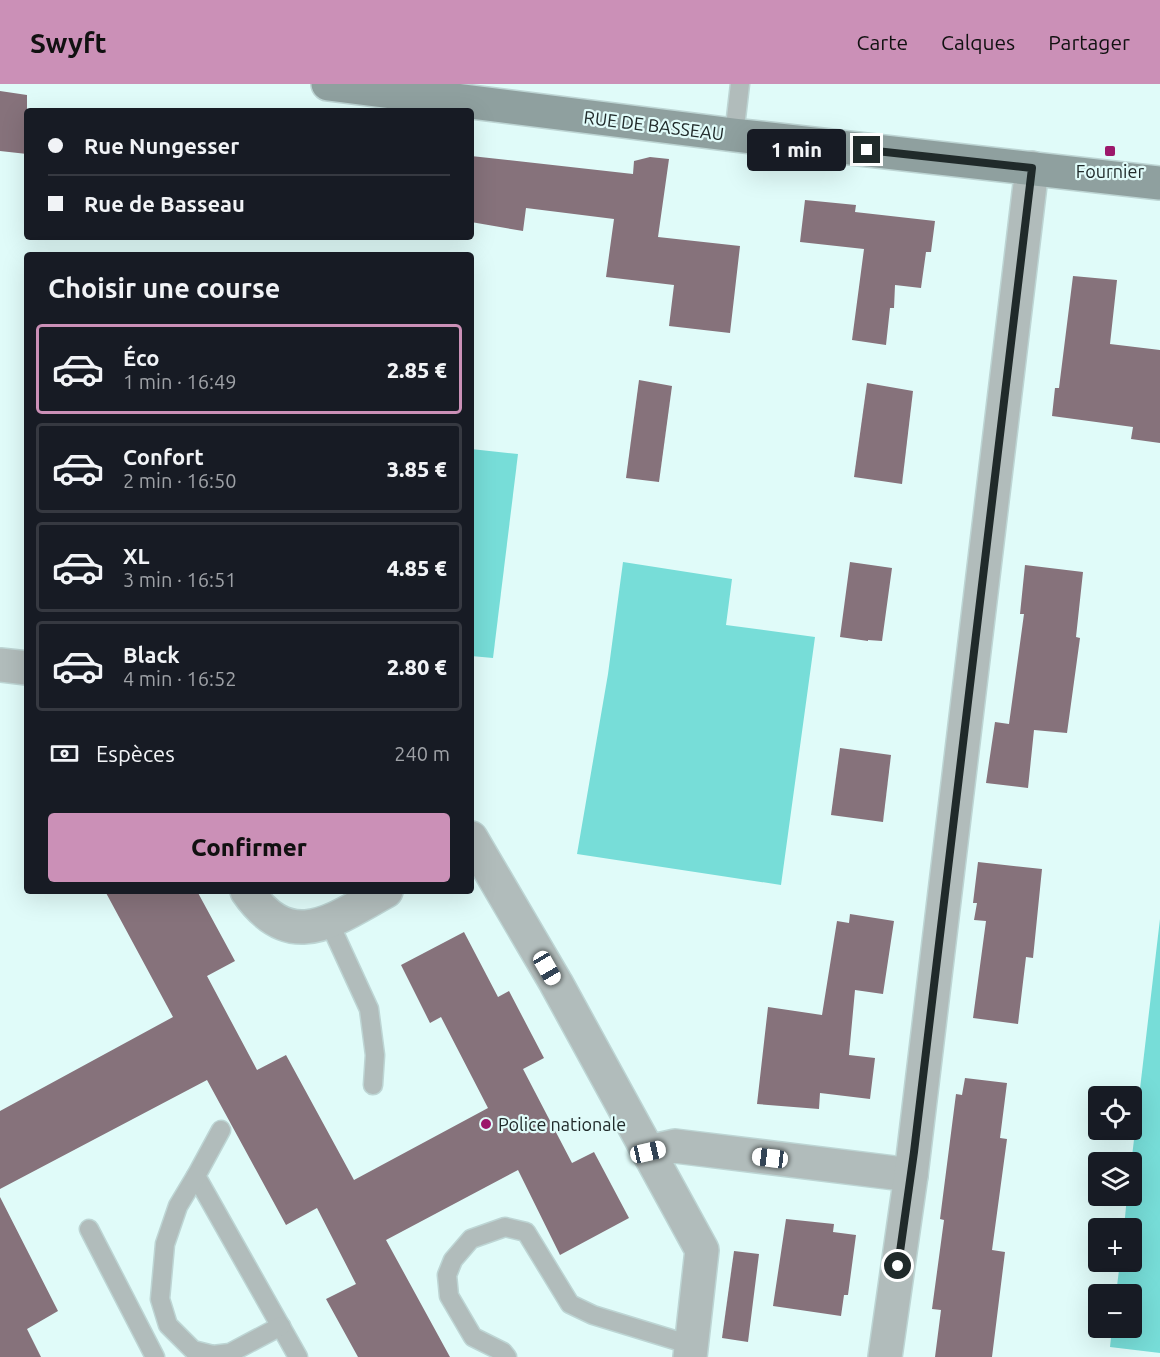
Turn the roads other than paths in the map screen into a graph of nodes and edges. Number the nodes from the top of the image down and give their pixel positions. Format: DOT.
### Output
graph roads {
  1 [pos="328,84"];
  2 [pos="740,84"];
  3 [pos="406,89"];
  4 [pos="734,135"];
  5 [pos="1032,168"];
  6 [pos="1160,183"];
  7 [pos="0,665"];
  8 [pos="24,668"];
  9 [pos="474,845"];
  10 [pos="249,894"];
  11 [pos="380,894"];
  12 [pos="329,922"];
  13 [pos="374,1085"];
  14 [pos="221,1130"];
  15 [pos="648,1152"];
  16 [pos="911,1175"];
  17 [pos="196,1176"];
  18 [pos="89,1229"];
  19 [pos="281,1326"];
  20 [pos="691,1351"];
  21 [pos="155,1357"];
  22 [pos="298,1357"];
  23 [pos="507,1357"];
  24 [pos="885,1357"];
  1 -- 3 [label="street, RUE DE BASSEAU"];
  2 -- 4 [label="lane"];
  3 -- 4 [label="street, RUE DE BASSEAU"];
  4 -- 5 [label="street, RUE DE BASSEAU"];
  5 -- 6 [label="street, RUE DE BASSEAU"];
  5 -- 16 [label="street"];
  7 -- 8 [label="street"];
  9 -- 15 [label="street"];
  10 -- 12 [label="street"];
  11 -- 12 [label="street"];
  12 -- 13 [label="lane"];
  14 -- 17 [label="lane"];
  15 -- 16 [label="street"];
  15 -- 20 [label="street"];
  16 -- 24 [label="street"];
  17 -- 19 [label="lane"];
  17 -- 19 [label="lane"];
  18 -- 21 [label="lane"];
  19 -- 22 [label="lane"];
  20 -- 23 [label="lane"];
}
